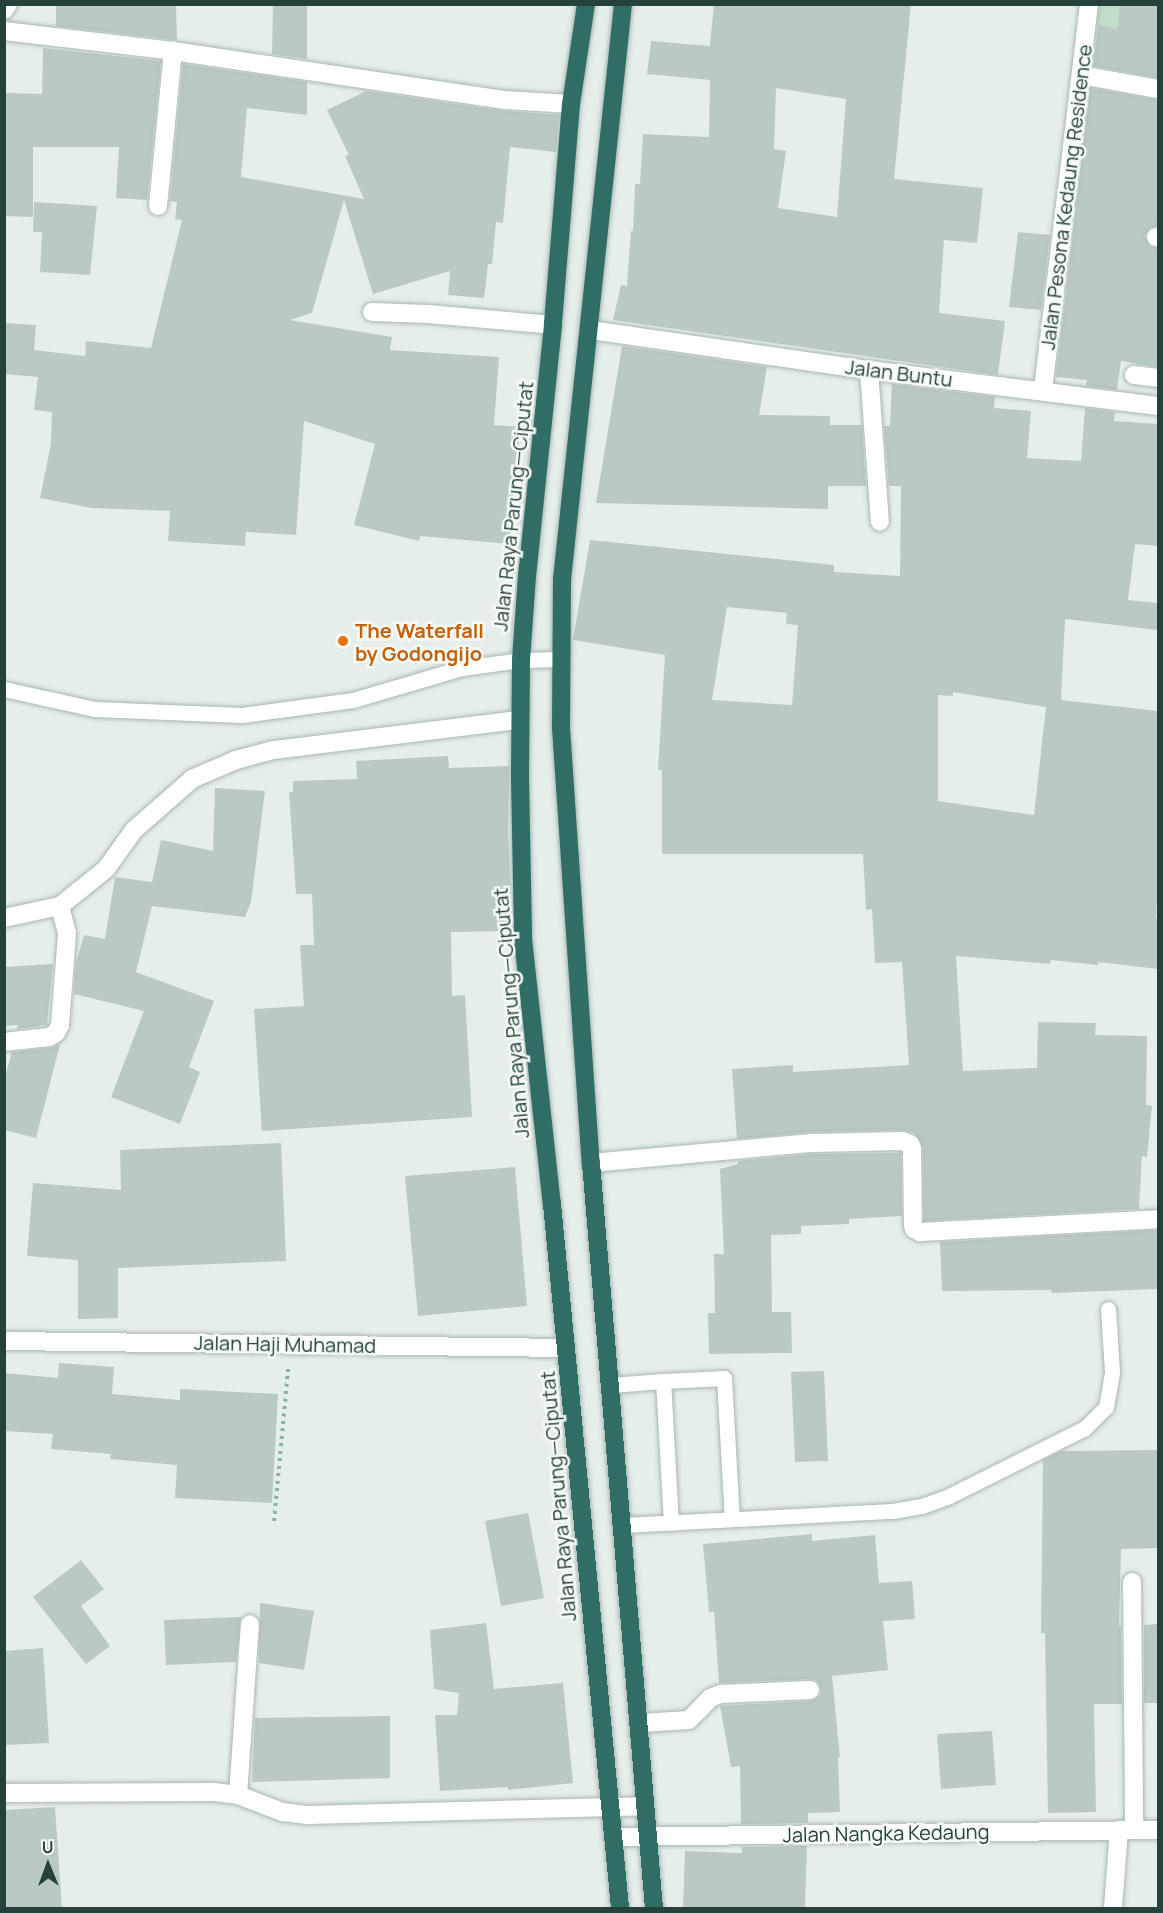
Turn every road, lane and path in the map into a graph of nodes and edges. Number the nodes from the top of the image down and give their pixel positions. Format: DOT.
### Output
graph roads {
  1 [pos="8,4"];
  2 [pos="586,4"];
  3 [pos="622,4"];
  4 [pos="1089,4"];
  5 [pos="4,10"];
  6 [pos="4,32"];
  7 [pos="173,51"];
  8 [pos="1081,75"];
  9 [pos="1158,89"];
  10 [pos="572,104"];
  11 [pos="158,206"];
  12 [pos="372,312"];
  13 [pos="554,325"];
  14 [pos="590,330"];
  15 [pos="869,370"];
  16 [pos="1134,375"];
  17 [pos="1158,378"];
  18 [pos="1043,390"];
  19 [pos="1158,406"];
  20 [pos="880,522"];
  21 [pos="561,659"];
  22 [pos="521,660"];
  23 [pos="4,689"];
  24 [pos="520,720"];
  25 [pos="60,906"];
  26 [pos="4,918"];
  27 [pos="4,1042"];
  28 [pos="591,1163"];
  29 [pos="1158,1219"];
  30 [pos="1108,1309"];
  31 [pos="4,1341"];
  32 [pos="291,1344"];
  33 [pos="566,1348"];
  34 [pos="663,1382"];
  35 [pos="611,1385"];
  36 [pos="732,1519"];
  37 [pos="274,1521"];
  38 [pos="671,1523"];
  39 [pos="623,1525"];
  40 [pos="1132,1582"];
  41 [pos="250,1624"];
  42 [pos="810,1690"];
  43 [pos="641,1723"];
  44 [pos="4,1793"];
  45 [pos="238,1795"];
  46 [pos="645,1806"];
  47 [pos="610,1807"];
  48 [pos="1127,1830"];
  49 [pos="1158,1830"];
  50 [pos="648,1835"];
  51 [pos="613,1837"];
  52 [pos="620,1908"];
  53 [pos="654,1908"];
  54 [pos="1113,1908"];
  1 -- 5 [label="street"];
  2 -- 10 [label="highway, Jalan Raya Parung—Ciputat"];
  3 -- 14 [label="highway"];
  4 -- 8 [label="street, Jalan Pesona Kedaung Residence"];
  6 -- 7 [label="street"];
  7 -- 10 [label="street"];
  7 -- 11 [label="street"];
  8 -- 9 [label="street"];
  8 -- 18 [label="street, Jalan Pesona Kedaung Residence"];
  10 -- 13 [label="highway, Jalan Raya Parung—Ciputat"];
  12 -- 13 [label="street"];
  13 -- 22 [label="highway, Jalan Raya Parung—Ciputat"];
  14 -- 15 [label="street, Jalan Buntu"];
  14 -- 21 [label="highway"];
  15 -- 18 [label="street, Jalan Buntu"];
  15 -- 20 [label="street"];
  16 -- 17 [label="street"];
  18 -- 19 [label="street, Jalan Buntu"];
  21 -- 22 [label="lane"];
  21 -- 28 [label="highway"];
  22 -- 23 [label="lane"];
  22 -- 24 [label="highway, Jalan Raya Parung—Ciputat"];
  24 -- 25 [label="street"];
  24 -- 33 [label="highway, Jalan Raya Parung—Ciputat"];
  25 -- 26 [label="street"];
  25 -- 27 [label="street"];
  28 -- 29 [label="street"];
  28 -- 35 [label="highway"];
  30 -- 36 [label="lane"];
  31 -- 32 [label="street, Jalan Haji Muhamad"];
  32 -- 33 [label="street, Jalan Haji Muhamad"];
  32 -- 37 [label="path"];
  33 -- 47 [label="highway, Jalan Raya Parung—Ciputat"];
  34 -- 35 [label="lane"];
  34 -- 36 [label="lane"];
  34 -- 38 [label="lane"];
  35 -- 39 [label="highway"];
  36 -- 38 [label="lane"];
  38 -- 39 [label="lane"];
  39 -- 43 [label="highway"];
  40 -- 48 [label="street"];
  41 -- 45 [label="street"];
  42 -- 43 [label="street"];
  43 -- 46 [label="highway"];
  44 -- 45 [label="street"];
  45 -- 47 [label="street"];
  46 -- 47 [label="street"];
  46 -- 50 [label="highway"];
  47 -- 51 [label="highway, Jalan Raya Parung—Ciputat"];
  48 -- 49 [label="street, Jalan Nangka Kedaung"];
  48 -- 50 [label="street, Jalan Nangka Kedaung"];
  48 -- 54 [label="street"];
  50 -- 51 [label="street, Jalan Nangka Kedaung"];
  50 -- 53 [label="highway"];
  51 -- 52 [label="highway, Jalan Raya Parung—Ciputat"];
}
